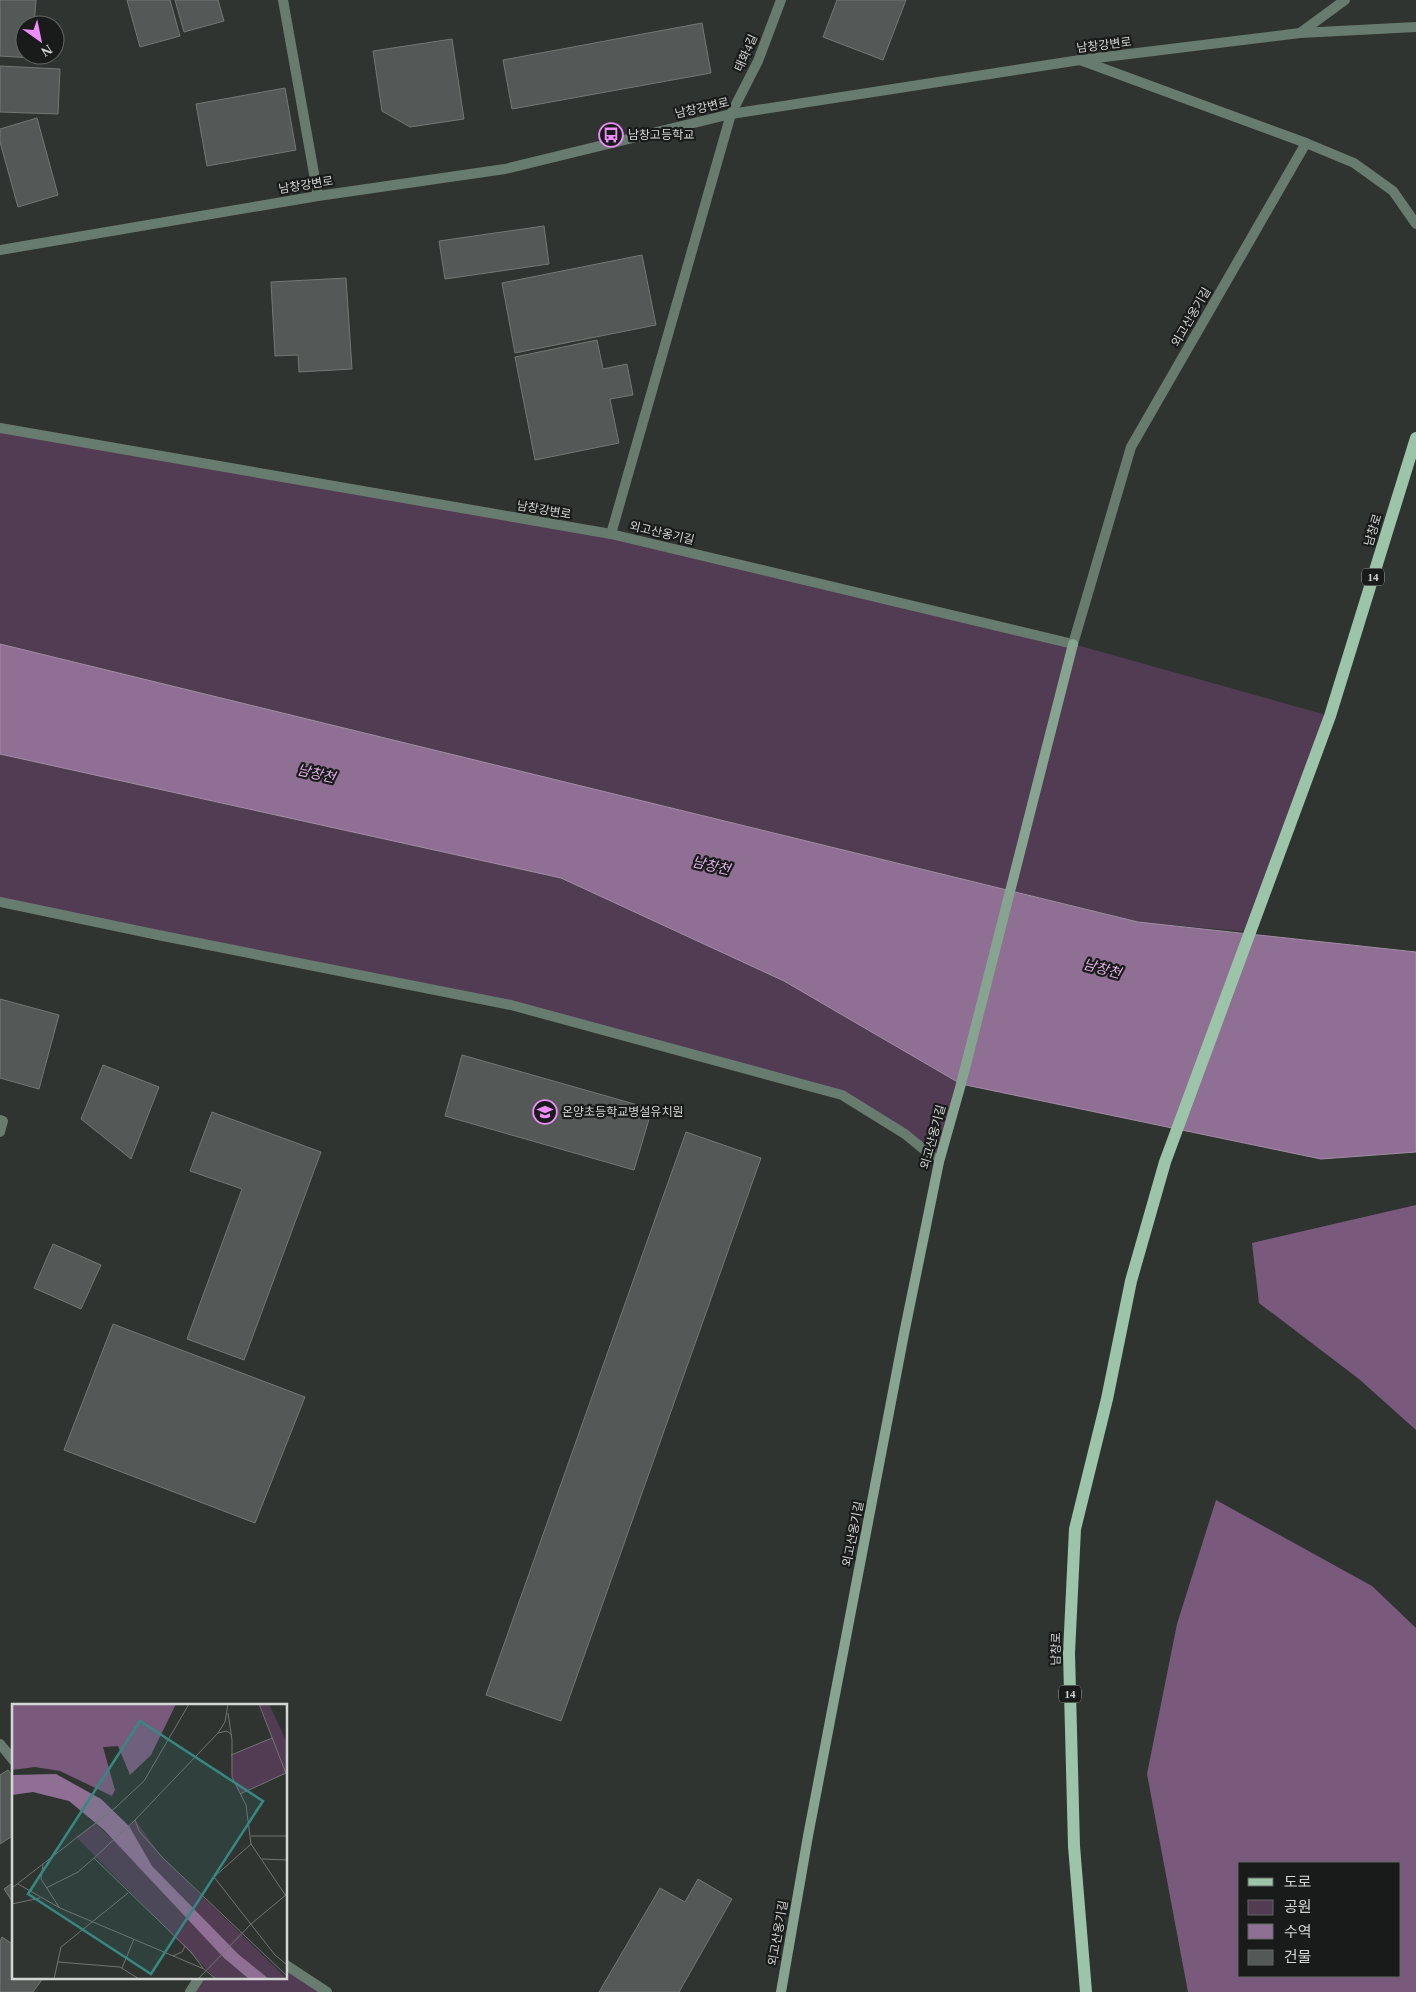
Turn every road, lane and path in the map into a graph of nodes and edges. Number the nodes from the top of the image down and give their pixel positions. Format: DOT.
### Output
graph roads {
  1 [pos="283,0"];
  2 [pos="781,0"];
  3 [pos="1345,0"];
  4 [pos="1416,26"];
  5 [pos="1300,33"];
  6 [pos="1080,60"];
  7 [pos="731,114"];
  8 [pos="1306,143"];
  9 [pos="318,196"];
  10 [pos="1416,224"];
  11 [pos="0,250"];
  12 [pos="0,428"];
  13 [pos="1416,438"];
  14 [pos="611,534"];
  15 [pos="1073,644"];
  16 [pos="0,902"];
  17 [pos="0,1120"];
  18 [pos="0,1132"];
  19 [pos="939,1162"];
  20 [pos="0,1744"];
  21 [pos="12,1759"];
  22 [pos="288,1966"];
  23 [pos="198,1980"];
  24 [pos="190,1992"];
  25 [pos="326,1992"];
  26 [pos="781,1992"];
  27 [pos="1086,1992"];
  1 -- 9 [label="street"];
  2 -- 7 [label="street, 태화4길"];
  3 -- 5 [label="street"];
  4 -- 5 [label="street, 남창강변로"];
  5 -- 6 [label="street, 남창강변로"];
  6 -- 7 [label="street, 남창강변로"];
  6 -- 8 [label="street"];
  7 -- 9 [label="street, 남창강변로"];
  7 -- 14 [label="street, 외고산옹기길"];
  8 -- 10 [label="street"];
  8 -- 15 [label="street, 외고산옹기길"];
  9 -- 11 [label="street, 남창강변로"];
  12 -- 14 [label="street, 남창강변로"];
  13 -- 27 [label="main road, 남창로 / 14"];
  14 -- 15 [label="street, 외고산옹기길"];
  15 -- 19 [label="main road, 외고산옹기길"];
  16 -- 19 [label="street"];
  17 -- 18 [label="street"];
  19 -- 26 [label="main road, 외고산옹기길"];
  20 -- 21 [label="street"];
  22 -- 25 [label="street"];
  23 -- 24 [label="street"];
}
